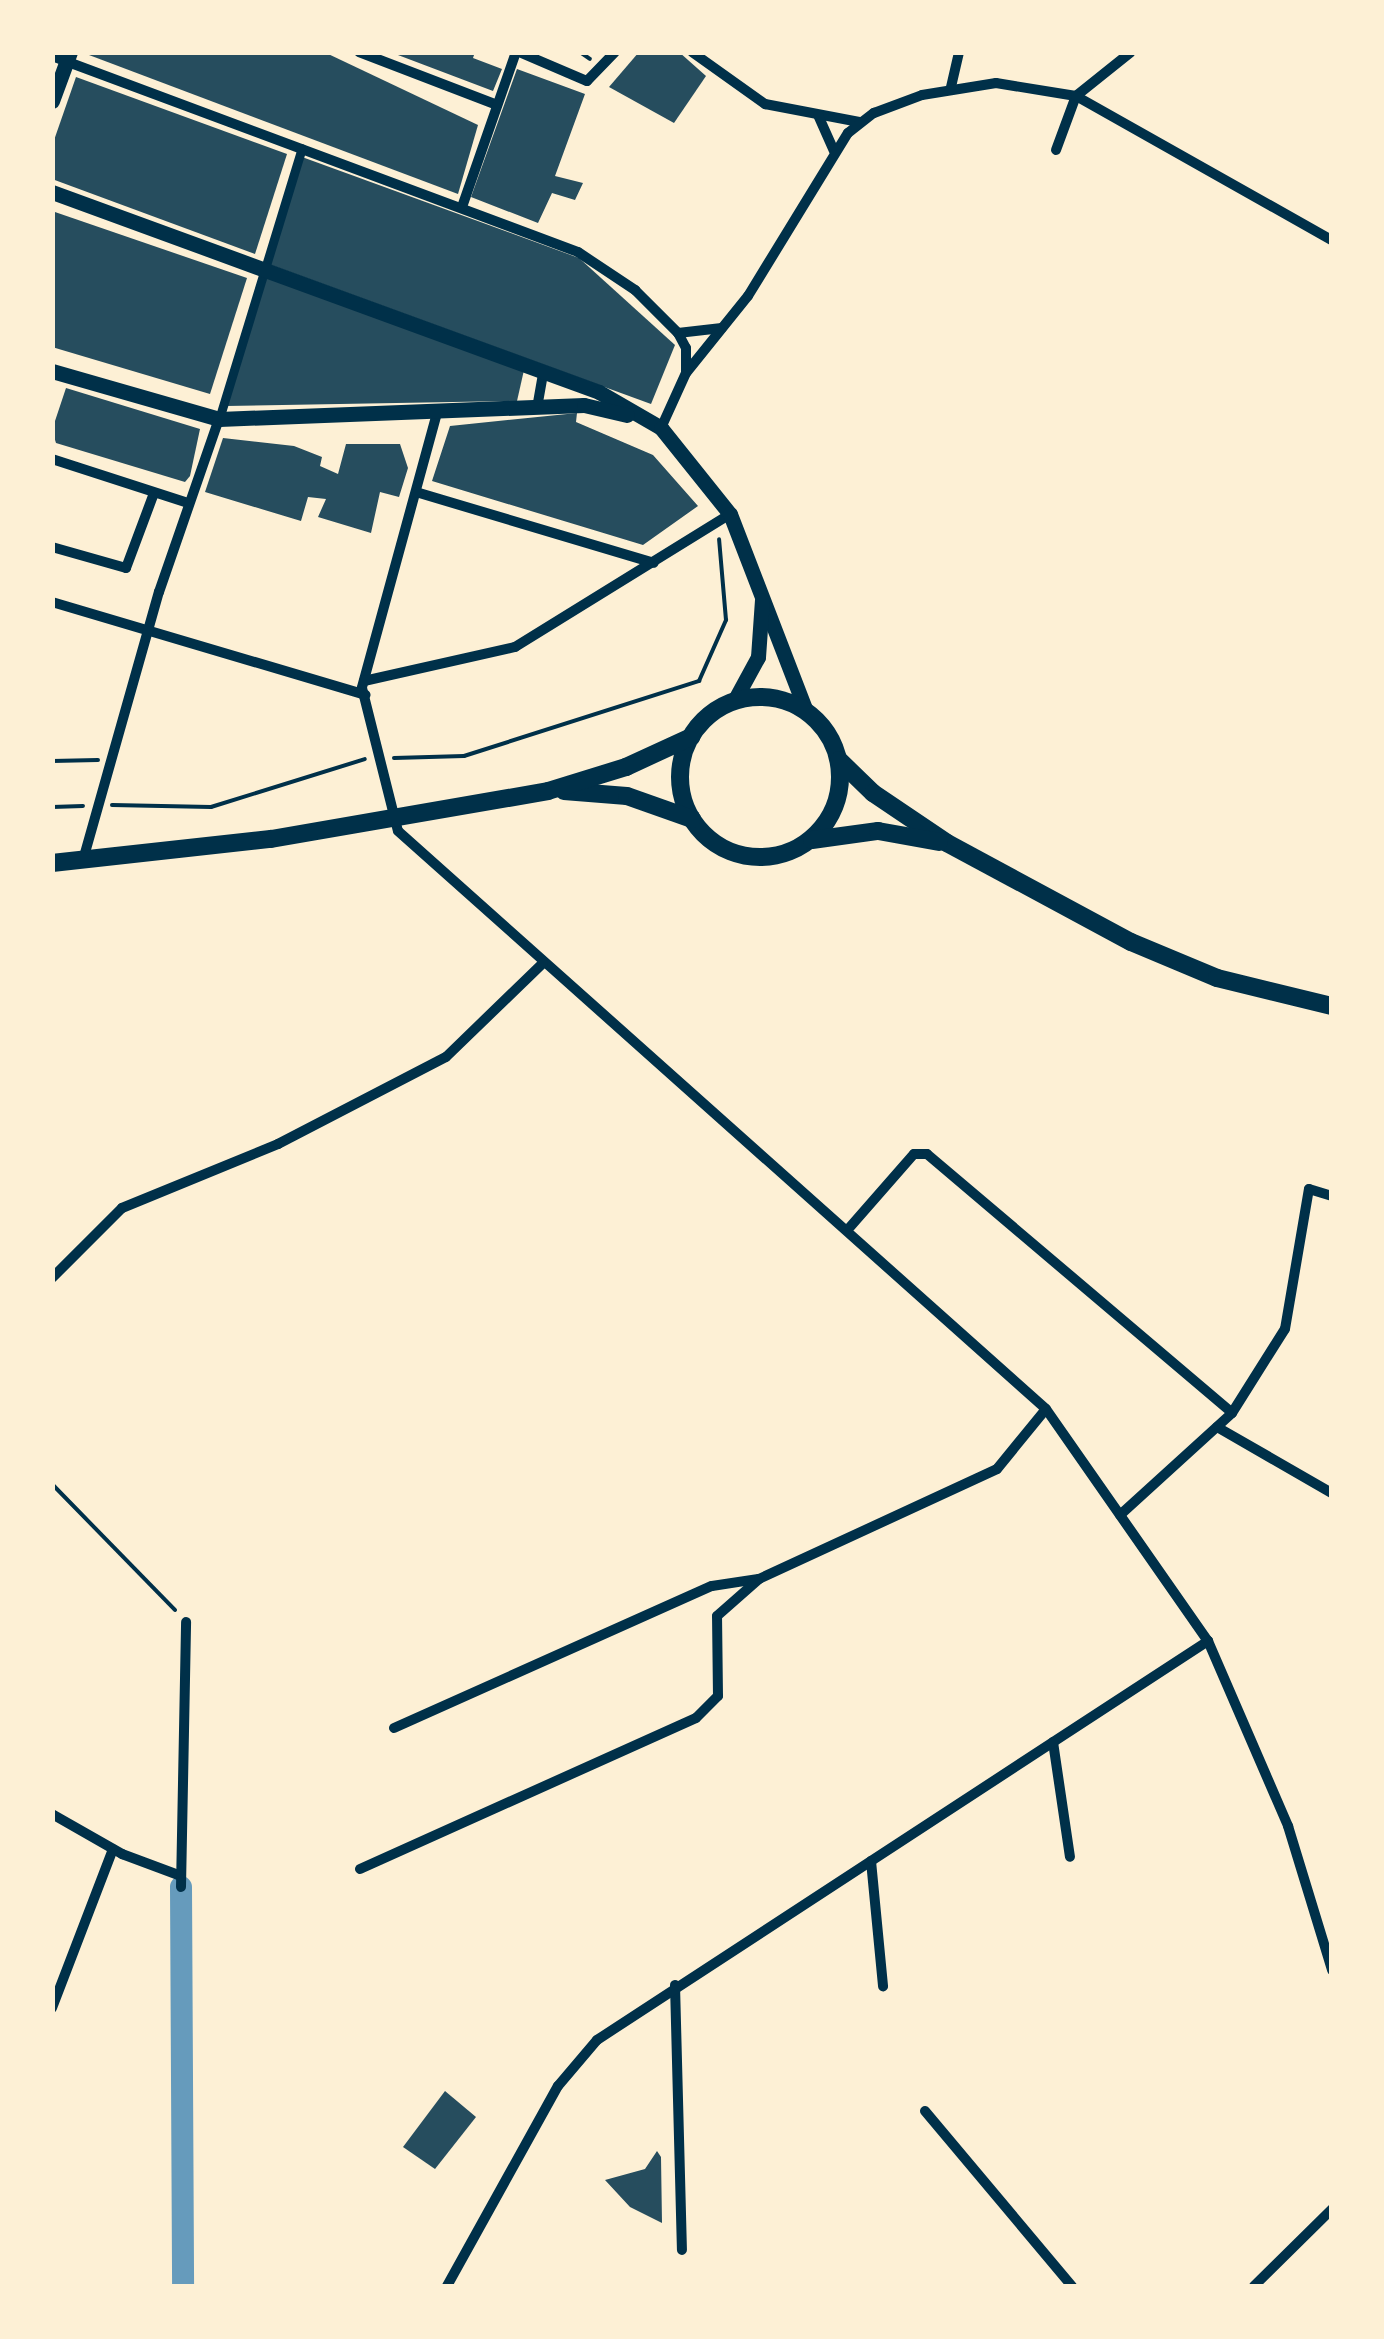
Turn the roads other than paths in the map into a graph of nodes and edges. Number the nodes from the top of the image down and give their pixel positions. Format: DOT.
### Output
graph roads {
  1 [pos="359,52"];
  2 [pos="518,52"];
  3 [pos="615,52"];
  4 [pos="692,52"];
  5 [pos="959,52"];
  6 [pos="1131,52"];
  7 [pos="63,56"];
  8 [pos="951,87"];
  9 [pos="1076,96"];
  10 [pos="52,101"];
  11 [pos="497,105"];
  12 [pos="818,115"];
  13 [pos="859,122"];
  14 [pos="302,148"];
  15 [pos="1056,150"];
  16 [pos="834,152"];
  17 [pos="52,192"];
  18 [pos="462,207"];
  19 [pos="1332,240"];
  20 [pos="263,271"];
  21 [pos="723,328"];
  22 [pos="678,333"];
  23 [pos="52,371"];
  24 [pos="543,372"];
  25 [pos="686,374"];
  26 [pos="538,408"];
  27 [pos="436,413"];
  28 [pos="640,418"];
  29 [pos="219,419"];
  30 [pos="662,428"];
  31 [pos="52,459"];
  32 [pos="154,492"];
  33 [pos="416,492"];
  34 [pos="188,503"];
  35 [pos="730,514"];
  36 [pos="53,551"];
  37 [pos="654,563"];
  38 [pos="762,596"];
  39 [pos="52,602"];
  40 [pos="148,629"];
  41 [pos="364,681"];
  42 [pos="364,695"];
  43 [pos="734,701"];
  44 [pos="806,711"];
  45 [pos="690,737"];
  46 [pos="839,760"];
  47 [pos="548,791"];
  48 [pos="392,819"];
  49 [pos="692,819"];
  50 [pos="812,840"];
  51 [pos="947,843"];
  52 [pos="83,860"];
  53 [pos="52,863"];
  54 [pos="543,963"];
  55 [pos="1332,1006"];
  56 [pos="1332,1196"];
  57 [pos="850,1227"];
  58 [pos="52,1278"];
  59 [pos="1046,1409"];
  60 [pos="1232,1413"];
  61 [pos="1216,1427"];
  62 [pos="1332,1493"];
  63 [pos="1120,1515"];
  64 [pos="759,1579"];
  65 [pos="186,1622"];
  66 [pos="1208,1642"];
  67 [pos="394,1728"];
  68 [pos="1053,1742"];
  69 [pos="52,1814"];
  70 [pos="113,1849"];
  71 [pos="1070,1857"];
  72 [pos="871,1861"];
  73 [pos="360,1870"];
  74 [pos="1332,1970"];
  75 [pos="675,1985"];
  76 [pos="884,1986"];
  77 [pos="52,2008"];
  78 [pos="925,2111"];
  79 [pos="1332,2209"];
  80 [pos="682,2250"];
  81 [pos="447,2286"];
  82 [pos="1072,2286"];
  83 [pos="1254,2286"];
  1 -- 11 [label="street"];
  2 -- 3 [label="street"];
  2 -- 11 [label="street"];
  4 -- 12 [label="street"];
  5 -- 8 [label="street"];
  6 -- 9 [label="street"];
  7 -- 10 [label="street"];
  7 -- 14 [label="street"];
  8 -- 9 [label="street"];
  8 -- 13 [label="street"];
  9 -- 15 [label="street"];
  9 -- 19 [label="street"];
  11 -- 18 [label="street"];
  12 -- 13 [label="street"];
  12 -- 16 [label="street"];
  13 -- 16 [label="street"];
  14 -- 18 [label="street"];
  14 -- 20 [label="street"];
  16 -- 21 [label="street"];
  17 -- 20 [label="street"];
  18 -- 22 [label="street"];
  20 -- 24 [label="street"];
  20 -- 29 [label="street"];
  21 -- 22 [label="street"];
  21 -- 25 [label="street"];
  22 -- 25 [label="street"];
  23 -- 29 [label="street"];
  24 -- 26 [label="street"];
  24 -- 28 [label="street"];
  25 -- 30 [label="street"];
  26 -- 27 [label="street"];
  26 -- 28 [label="street"];
  27 -- 29 [label="street"];
  27 -- 33 [label="street"];
  28 -- 30 [label="street"];
  29 -- 34 [label="street"];
  30 -- 35 [label="street"];
  31 -- 32 [label="street"];
  32 -- 34 [label="street"];
  32 -- 36 [label="street"];
  33 -- 37 [label="street"];
  33 -- 41 [label="street"];
  34 -- 40 [label="street"];
  35 -- 37 [label="street"];
  35 -- 38 [label="street"];
  37 -- 41 [label="street"];
  38 -- 43 [label="street"];
  38 -- 44 [label="street"];
  39 -- 40 [label="street"];
  40 -- 42 [label="street"];
  40 -- 52 [label="street"];
  41 -- 42 [label="street"];
  42 -- 48 [label="street"];
  43 -- 44 [label="main road"];
  43 -- 45 [label="main road"];
  44 -- 46 [label="main road"];
  45 -- 47 [label="main road"];
  45 -- 49 [label="main road"];
  46 -- 50 [label="main road"];
  46 -- 51 [label="main road"];
  47 -- 48 [label="main road"];
  47 -- 49 [label="main road"];
  48 -- 52 [label="main road"];
  48 -- 54 [label="street"];
  49 -- 50 [label="main road"];
  50 -- 51 [label="main road"];
  51 -- 55 [label="main road"];
  52 -- 53 [label="main road"];
  54 -- 57 [label="street"];
  54 -- 58 [label="street"];
  56 -- 60 [label="street"];
  57 -- 59 [label="street"];
  57 -- 60 [label="street"];
  59 -- 63 [label="street"];
  59 -- 64 [label="street"];
  60 -- 61 [label="street"];
  61 -- 62 [label="street"];
  61 -- 63 [label="street"];
  63 -- 66 [label="street"];
  64 -- 67 [label="street"];
  64 -- 73 [label="street"];
  65 -- 70 [label="street"];
  66 -- 68 [label="street"];
  66 -- 74 [label="street"];
  68 -- 71 [label="street"];
  68 -- 72 [label="street"];
  69 -- 70 [label="street"];
  70 -- 77 [label="street"];
  72 -- 75 [label="street"];
  72 -- 76 [label="street"];
  75 -- 80 [label="street"];
  75 -- 81 [label="street"];
  78 -- 82 [label="street"];
  79 -- 83 [label="street"];
}
